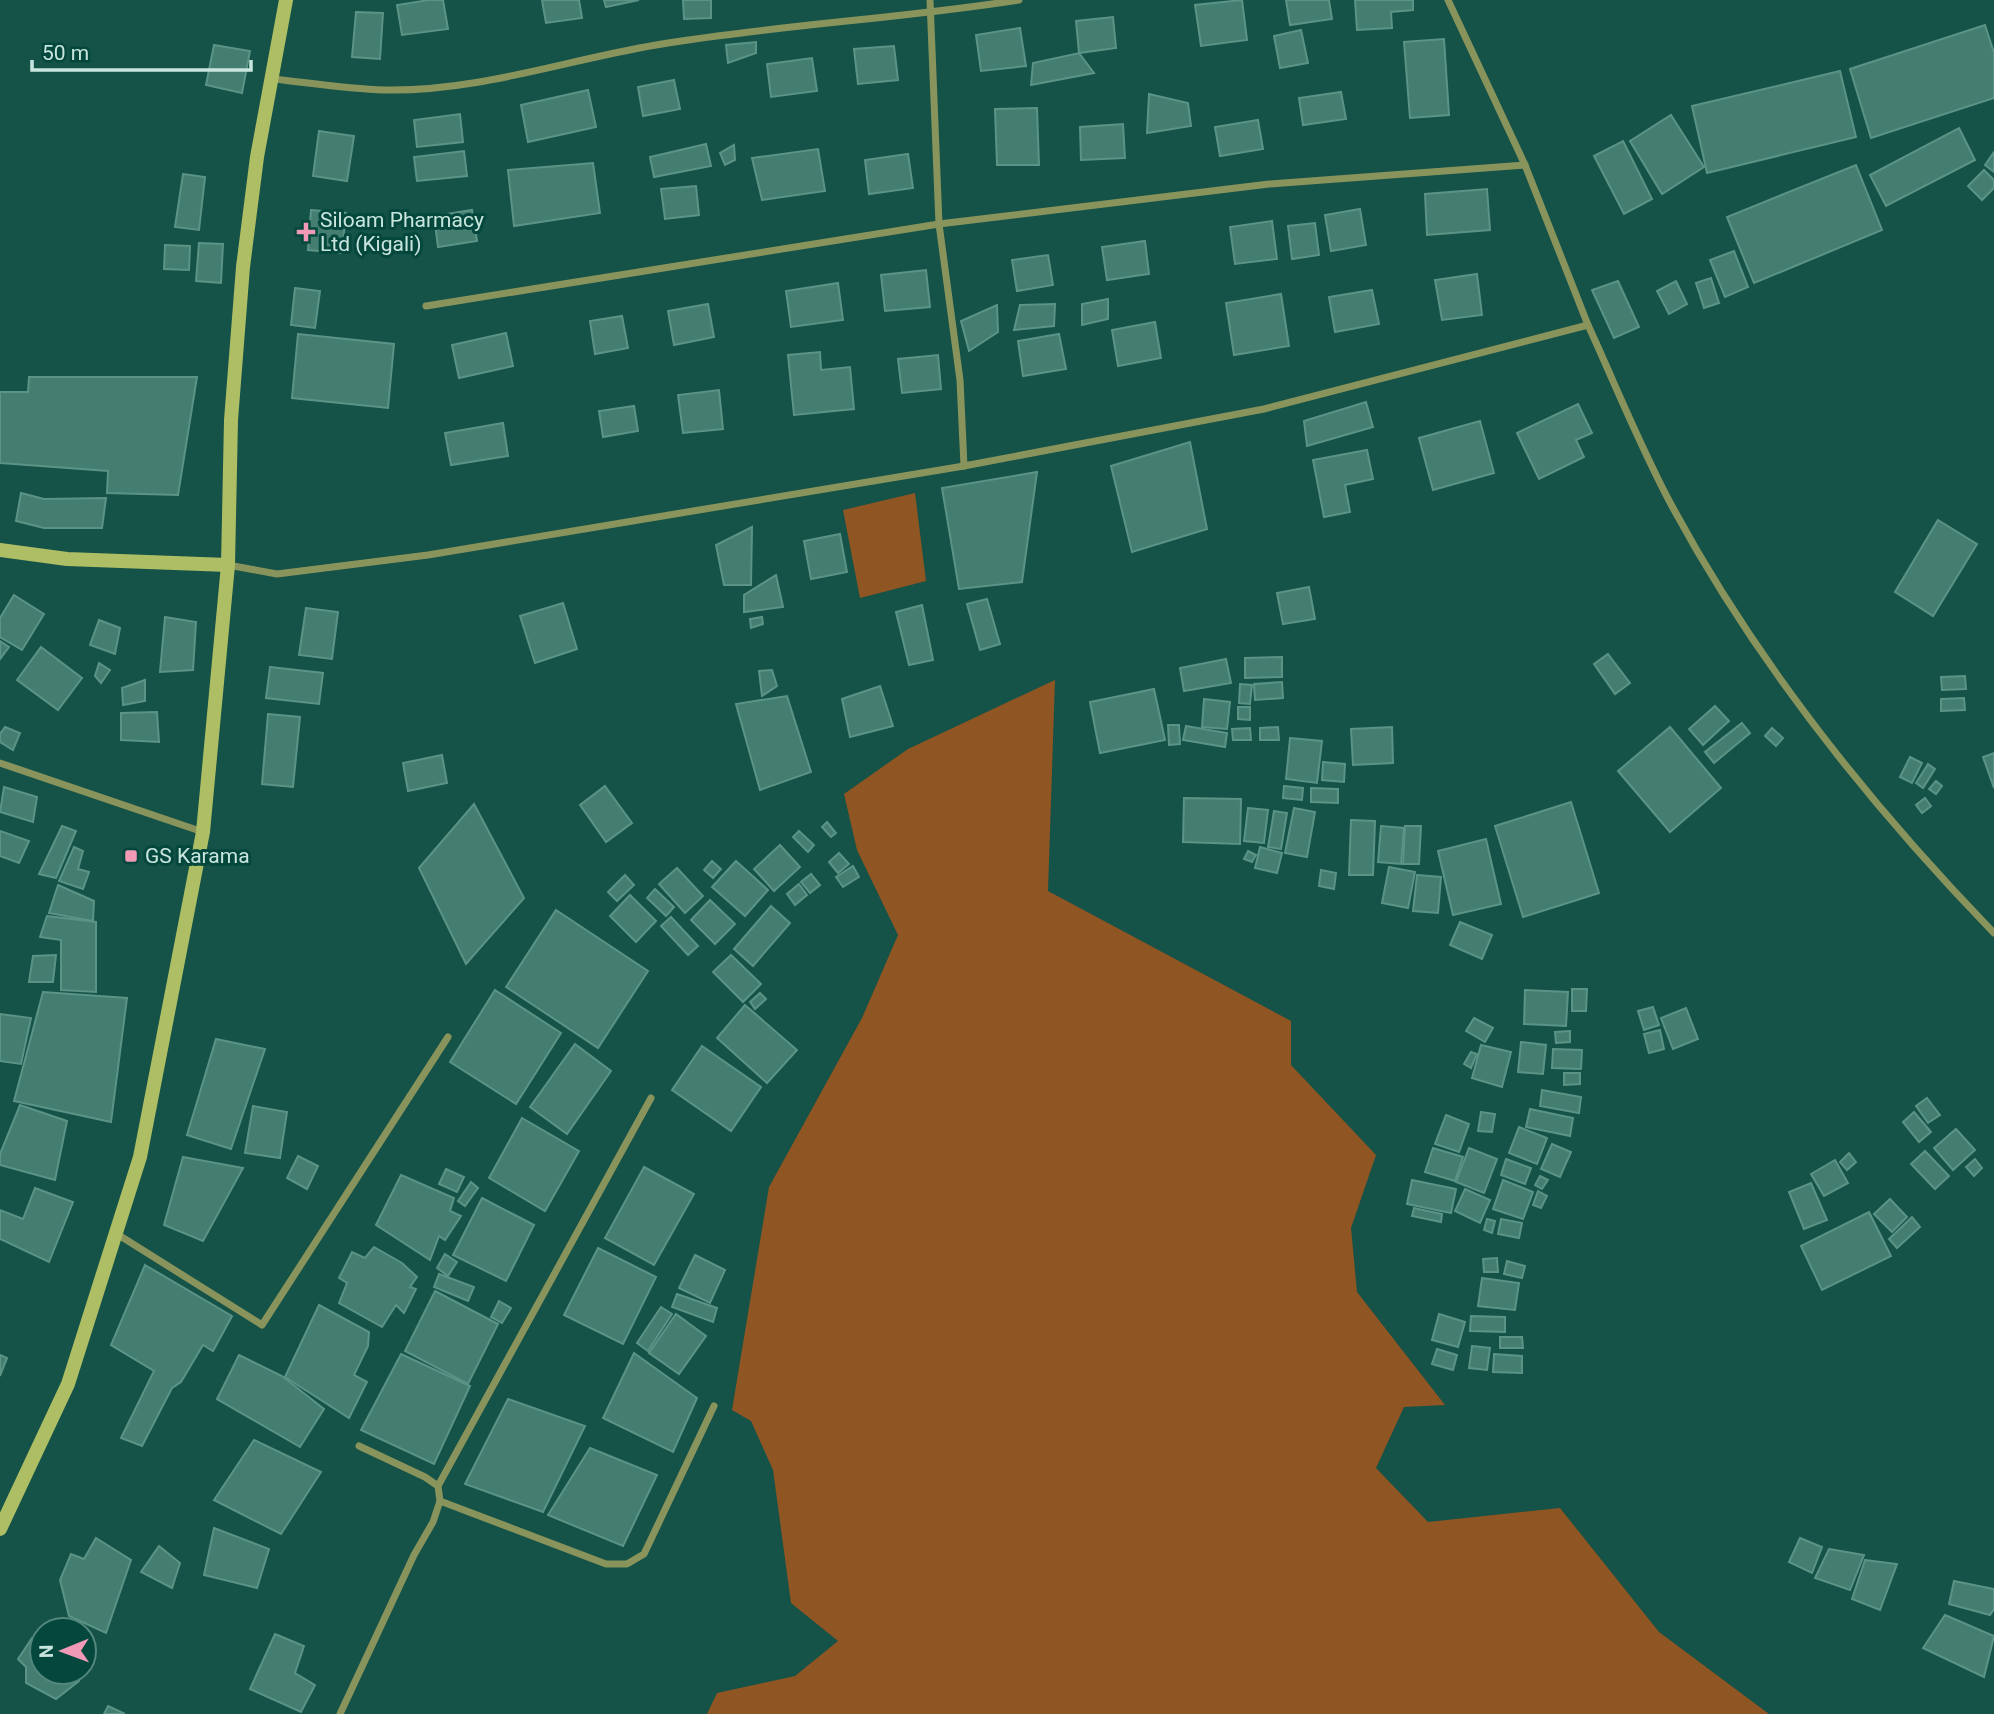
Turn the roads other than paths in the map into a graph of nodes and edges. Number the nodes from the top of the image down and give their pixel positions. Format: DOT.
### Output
graph roads {
  1 [pos="286,0"];
  2 [pos="930,0"];
  3 [pos="1019,0"];
  4 [pos="1448,0"];
  5 [pos="932,14"];
  6 [pos="274,79"];
  7 [pos="1525,165"];
  8 [pos="939,224"];
  9 [pos="426,306"];
  10 [pos="1588,325"];
  11 [pos="964,467"];
  12 [pos="0,550"];
  13 [pos="228,565"];
  14 [pos="0,763"];
  15 [pos="203,832"];
  16 [pos="1994,933"];
  17 [pos="448,1037"];
  18 [pos="651,1098"];
  19 [pos="117,1234"];
  20 [pos="714,1406"];
  21 [pos="359,1446"];
  22 [pos="438,1486"];
  23 [pos="440,1501"];
  24 [pos="0,1529"];
  25 [pos="340,1714"];
  1 -- 6 [label="main road"];
  2 -- 5 [label="street"];
  3 -- 5 [label="street"];
  4 -- 7 [label="street"];
  5 -- 6 [label="street"];
  5 -- 8 [label="street"];
  6 -- 13 [label="main road"];
  7 -- 8 [label="street"];
  7 -- 10 [label="street"];
  8 -- 9 [label="street"];
  8 -- 11 [label="street"];
  10 -- 11 [label="street"];
  10 -- 16 [label="street"];
  11 -- 13 [label="street"];
  12 -- 13 [label="main road"];
  13 -- 15 [label="main road"];
  14 -- 15 [label="street"];
  15 -- 19 [label="main road"];
  17 -- 19 [label="street"];
  18 -- 22 [label="street"];
  19 -- 24 [label="main road"];
  20 -- 23 [label="street"];
  21 -- 22 [label="street"];
  22 -- 23 [label="street"];
  23 -- 25 [label="street"];
}
